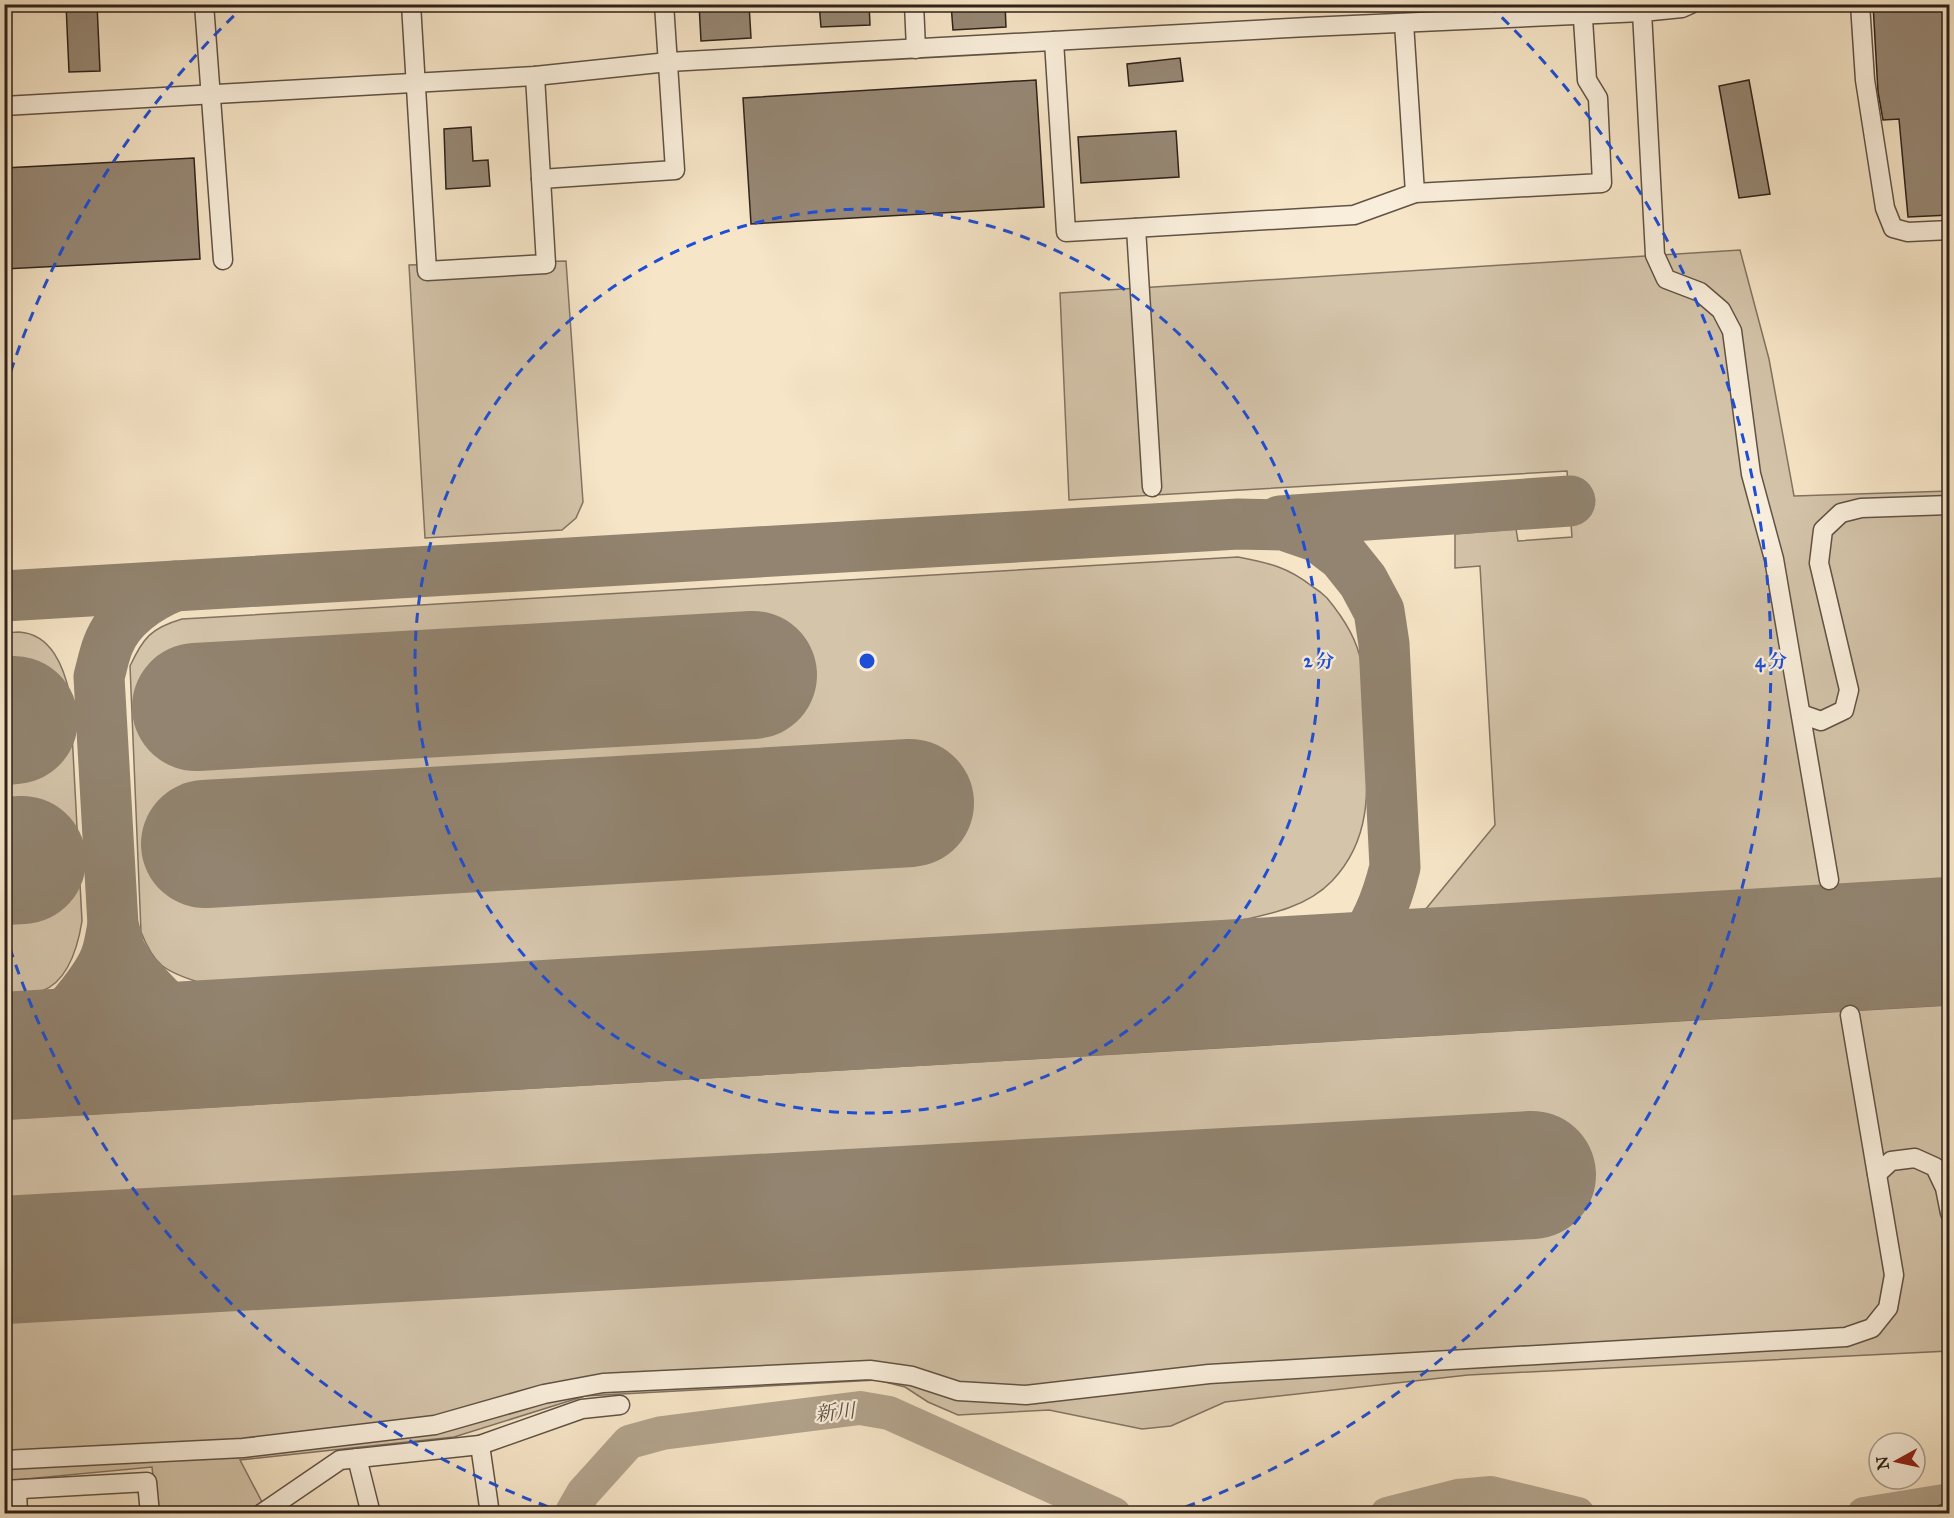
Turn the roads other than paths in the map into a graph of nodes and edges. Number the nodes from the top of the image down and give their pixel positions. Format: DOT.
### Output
graph roads {
  1 [pos="204,4"];
  2 [pos="411,4"];
  3 [pos="664,4"];
  4 [pos="914,4"];
  5 [pos="1691,4"];
  6 [pos="1860,4"];
  7 [pos="1582,9"];
  8 [pos="1642,12"];
  9 [pos="1444,13"];
  10 [pos="1404,23"];
  11 [pos="1054,41"];
  12 [pos="916,49"];
  13 [pos="668,62"];
  14 [pos="535,76"];
  15 [pos="416,82"];
  16 [pos="211,93"];
  17 [pos="4,106"];
  18 [pos="541,179"];
  19 [pos="1415,193"];
  20 [pos="1136,228"];
  21 [pos="1950,230"];
  22 [pos="223,260"];
  23 [pos="1152,487"];
  24 [pos="1950,505"];
  25 [pos="1801,714"];
  26 [pos="1829,880"];
  27 [pos="1850,1015"];
  28 [pos="1877,1174"];
  29 [pos="1950,1213"];
  30 [pos="620,1405"];
  31 [pos="480,1445"];
  32 [pos="357,1458"];
  33 [pos="4,1460"];
  34 [pos="11,1490"];
  35 [pos="1950,1512"];
  36 [pos="18,1514"];
  37 [pos="150,1514"];
  38 [pos="261,1514"];
  39 [pos="371,1514"];
  40 [pos="490,1514"];
  41 [pos="1943,1514"];
  1 -- 16 [label="street"];
  2 -- 15 [label="street"];
  3 -- 13 [label="street"];
  4 -- 12 [label="street"];
  5 -- 8 [label="street"];
  6 -- 21 [label="street"];
  7 -- 8 [label="street"];
  7 -- 9 [label="street"];
  7 -- 19 [label="street"];
  8 -- 25 [label="street"];
  9 -- 10 [label="street"];
  10 -- 11 [label="street"];
  10 -- 19 [label="street"];
  11 -- 12 [label="street"];
  11 -- 20 [label="street"];
  12 -- 13 [label="street"];
  13 -- 14 [label="street"];
  13 -- 18 [label="street"];
  14 -- 15 [label="street"];
  14 -- 18 [label="street"];
  15 -- 16 [label="street"];
  15 -- 18 [label="street"];
  16 -- 17 [label="street"];
  16 -- 22 [label="street"];
  19 -- 20 [label="street"];
  20 -- 23 [label="street"];
  24 -- 25 [label="street"];
  25 -- 26 [label="street"];
  27 -- 28 [label="street"];
  28 -- 29 [label="street"];
  28 -- 33 [label="street"];
  30 -- 31 [label="street"];
  31 -- 32 [label="street"];
  31 -- 40 [label="street"];
  32 -- 38 [label="street"];
  32 -- 39 [label="street"];
  34 -- 36 [label="street"];
  34 -- 37 [label="street"];
  35 -- 41 [label="street"];
}
